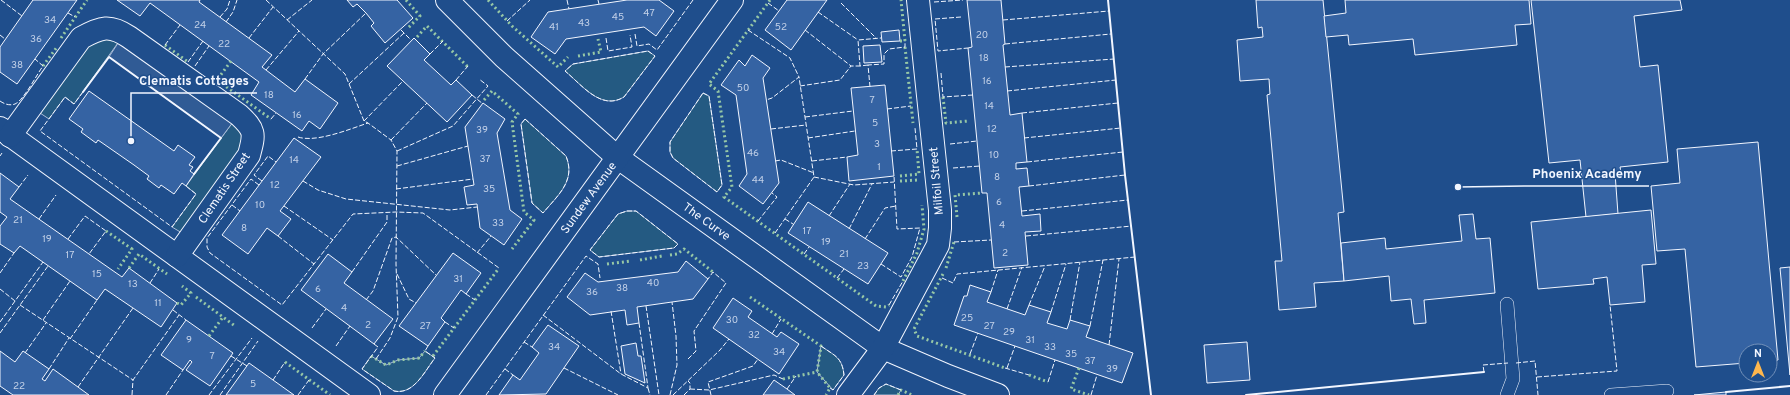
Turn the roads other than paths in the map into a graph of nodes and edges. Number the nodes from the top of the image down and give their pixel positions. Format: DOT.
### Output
graph roads {
  1 [pos="447,0"];
  2 [pos="732,0"];
  3 [pos="918,0"];
  4 [pos="5,132"];
  5 [pos="617,157"];
  6 [pos="177,256"];
  7 [pos="1507,304"];
  8 [pos="883,348"];
  9 [pos="1667,391"];
  10 [pos="369,395"];
  11 [pos="445,395"];
  12 [pos="848,395"];
  13 [pos="998,395"];
  14 [pos="1507,395"];
  15 [pos="1610,395"];
  1 -- 5 [label="street, The Curve"];
  2 -- 5 [label="street, Sundew Avenue"];
  3 -- 8 [label="street, Milfoil Street"];
  4 -- 6 [label="street, Clematis Street"];
  4 -- 6 [label="street, Clematis Street"];
  5 -- 8 [label="street, The Curve"];
  5 -- 11 [label="street, Sundew Avenue"];
  6 -- 10 [label="street, Clematis Street"];
  7 -- 14 [label="lane"];
  8 -- 12 [label="street, Milfoil Street"];
  8 -- 13 [label="street, The Curve"];
  9 -- 15 [label="lane"];
}
